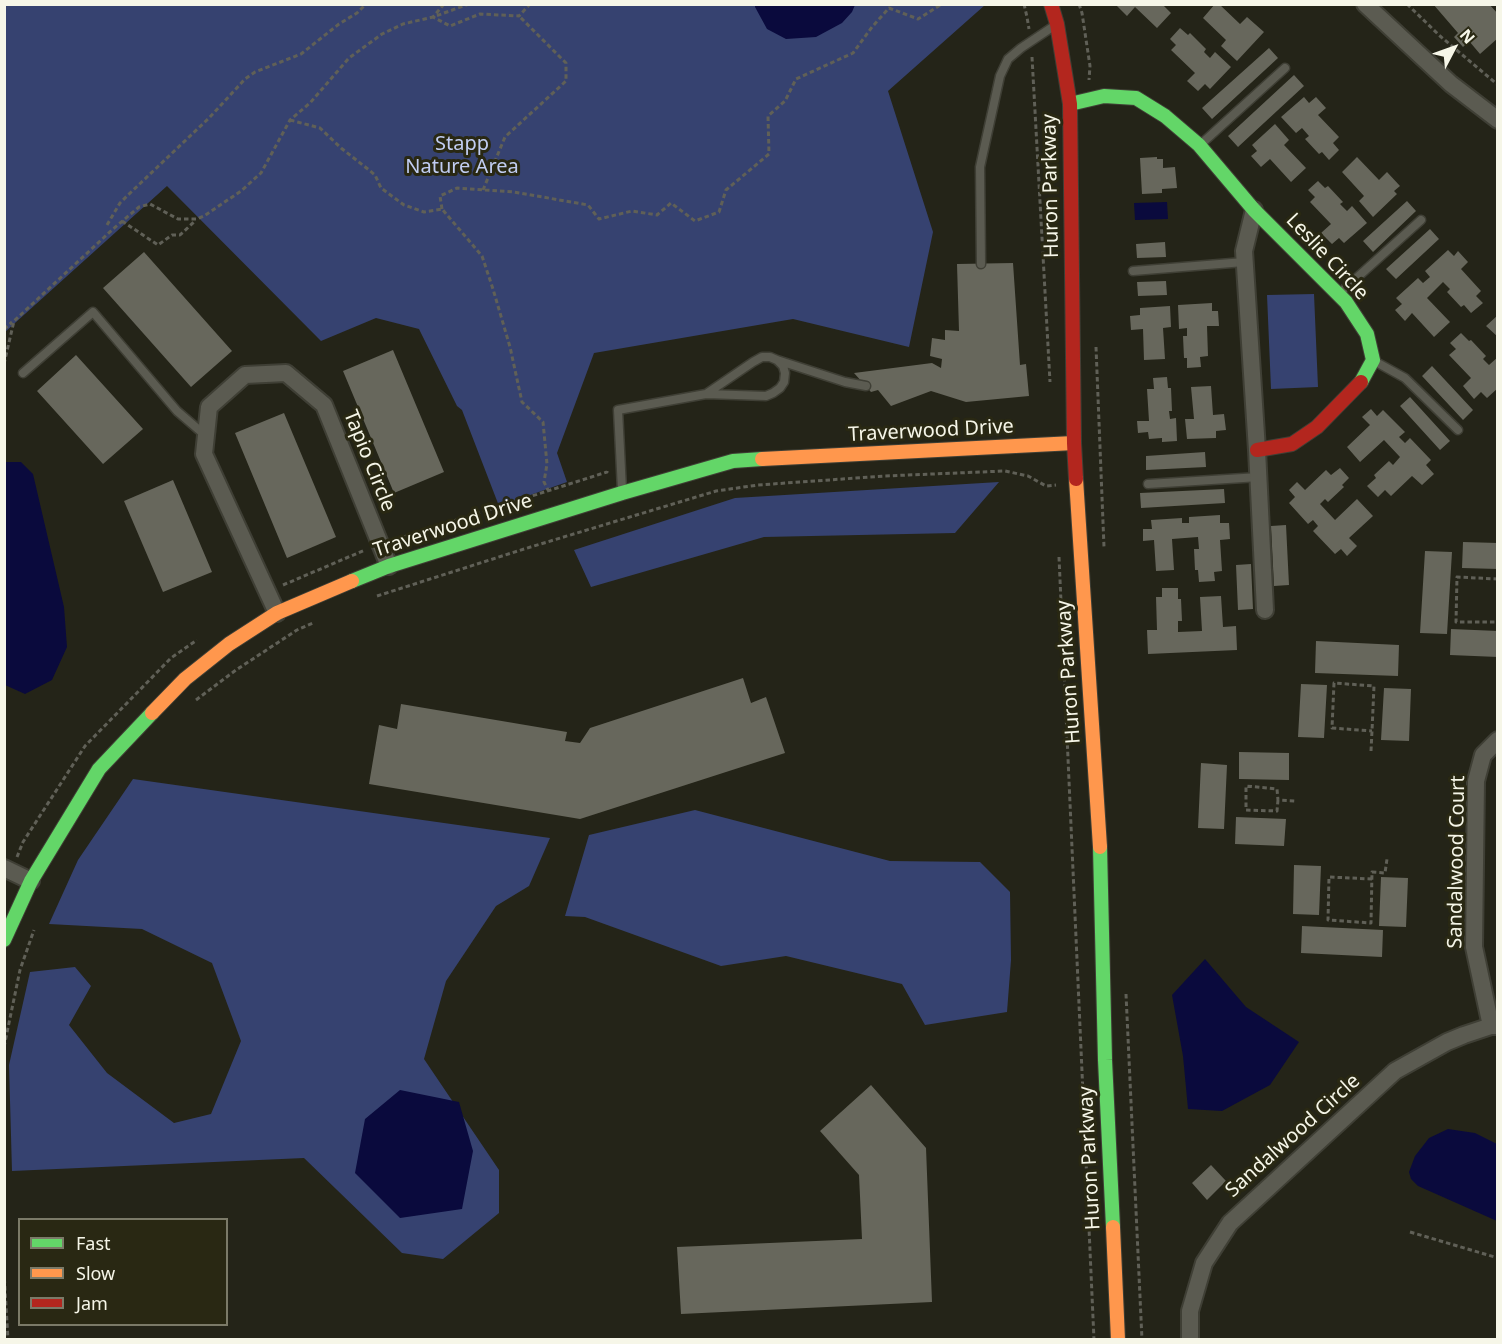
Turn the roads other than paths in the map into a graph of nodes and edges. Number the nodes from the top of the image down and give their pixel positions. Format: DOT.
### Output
graph roads {
  1 [pos="1051,4"];
  2 [pos="1365,4"];
  3 [pos="1057,24"];
  4 [pos="1285,68"];
  5 [pos="1070,104"];
  6 [pos="1497,120"];
  7 [pos="1199,145"];
  8 [pos="1254,210"];
  9 [pos="1421,220"];
  10 [pos="1244,262"];
  11 [pos="981,264"];
  12 [pos="1133,271"];
  13 [pos="1338,294"];
  14 [pos="777,360"];
  15 [pos="1373,360"];
  16 [pos="23,373"];
  17 [pos="866,387"];
  18 [pos="706,394"];
  19 [pos="1458,430"];
  20 [pos="206,437"];
  21 [pos="1074,443"];
  22 [pos="1257,450"];
  23 [pos="1259,477"];
  24 [pos="1148,484"];
  25 [pos="622,493"];
  26 [pos="389,566"];
  27 [pos="1265,610"];
  28 [pos="277,613"];
  29 [pos="1497,740"];
  30 [pos="4,868"];
  31 [pos="31,881"];
  32 [pos="4,940"];
  33 [pos="1494,1026"];
  34 [pos="1118,1340"];
  35 [pos="1190,1340"];
  1 -- 3 [label="street, Huron Parkway"];
  2 -- 6 [label="street"];
  3 -- 5 [label="street, Huron Parkway"];
  3 -- 11 [label="lane"];
  4 -- 7 [label="lane"];
  5 -- 7 [label="street, Leslie Circle"];
  5 -- 21 [label="street, Huron Parkway"];
  7 -- 8 [label="street, Leslie Circle"];
  8 -- 10 [label="street"];
  8 -- 13 [label="street, Leslie Circle"];
  9 -- 13 [label="lane"];
  10 -- 12 [label="lane"];
  10 -- 22 [label="street"];
  13 -- 15 [label="street, Leslie Circle"];
  14 -- 17 [label="lane"];
  14 -- 18 [label="lane"];
  14 -- 18 [label="lane"];
  15 -- 19 [label="lane"];
  15 -- 22 [label="street"];
  16 -- 20 [label="lane"];
  18 -- 25 [label="lane"];
  20 -- 26 [label="street, Tapio Circle"];
  20 -- 28 [label="street, Tapio Circle"];
  21 -- 25 [label="street, Traverwood Drive"];
  21 -- 34 [label="street, Huron Parkway"];
  22 -- 23 [label="street"];
  23 -- 24 [label="lane"];
  23 -- 27 [label="street"];
  25 -- 26 [label="street, Traverwood Drive"];
  26 -- 28 [label="street, Traverwood Drive"];
  28 -- 31 [label="street, Traverwood Drive"];
  29 -- 33 [label="street, Sandalwood Court"];
  30 -- 31 [label="street"];
  31 -- 32 [label="street, Traverwood Drive"];
  33 -- 35 [label="street, Sandalwood Circle"];
}
